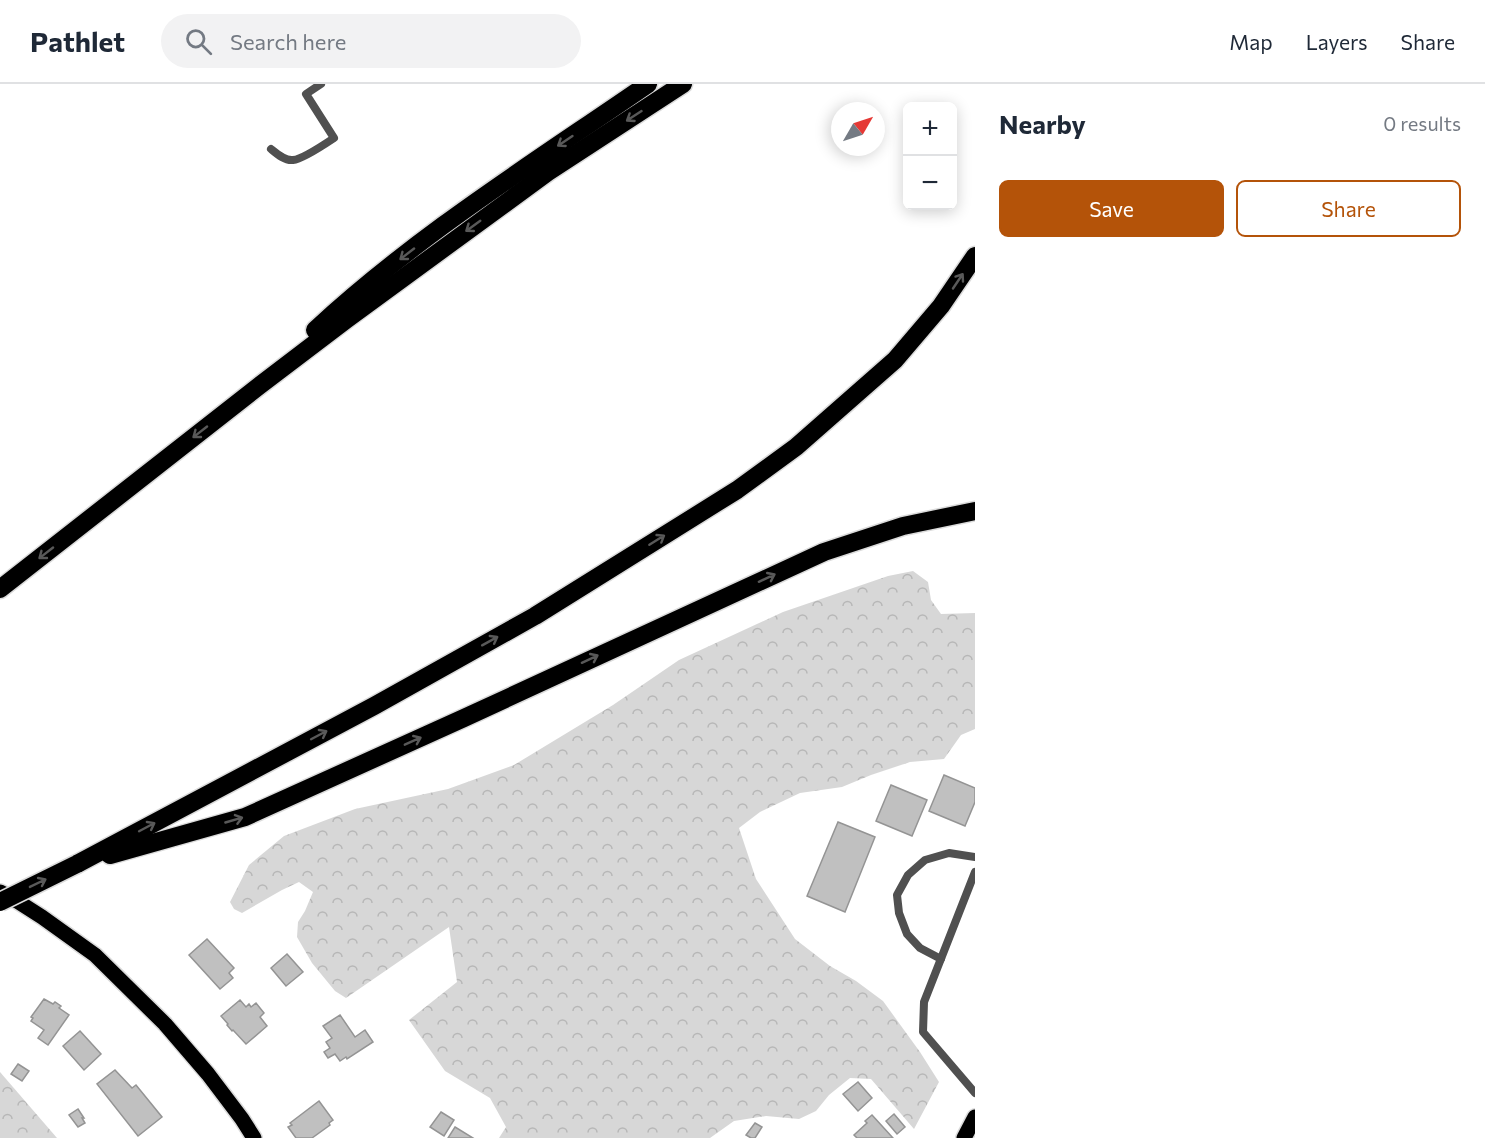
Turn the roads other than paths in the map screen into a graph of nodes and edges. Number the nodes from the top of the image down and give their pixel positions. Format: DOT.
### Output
graph roads {
  1 [pos="321,84"];
  2 [pos="648,84"];
  3 [pos="683,84"];
  4 [pos="271,149"];
  5 [pos="975,256"];
  6 [pos="228,410"];
  7 [pos="975,511"];
  8 [pos="0,589"];
  9 [pos="975,857"];
  10 [pos="77,864"];
  11 [pos="975,872"];
  12 [pos="0,892"];
  13 [pos="0,902"];
  14 [pos="941,958"];
  15 [pos="975,1093"];
  16 [pos="975,1117"];
  17 [pos="254,1138"];
  18 [pos="964,1138"];
  1 -- 4 [label="lane"];
  2 -- 6 [label="highway, one-way"];
  3 -- 6 [label="highway, one-way"];
  10 -- 5 [label="highway, one-way"];
  6 -- 8 [label="highway, one-way"];
  10 -- 7 [label="highway, one-way"];
  9 -- 14 [label="lane"];
  13 -- 10 [label="highway, one-way, bridge"];
  11 -- 14 [label="lane"];
  12 -- 17 [label="main road"];
  14 -- 15 [label="lane"];
  16 -- 18 [label="main road"];
}
